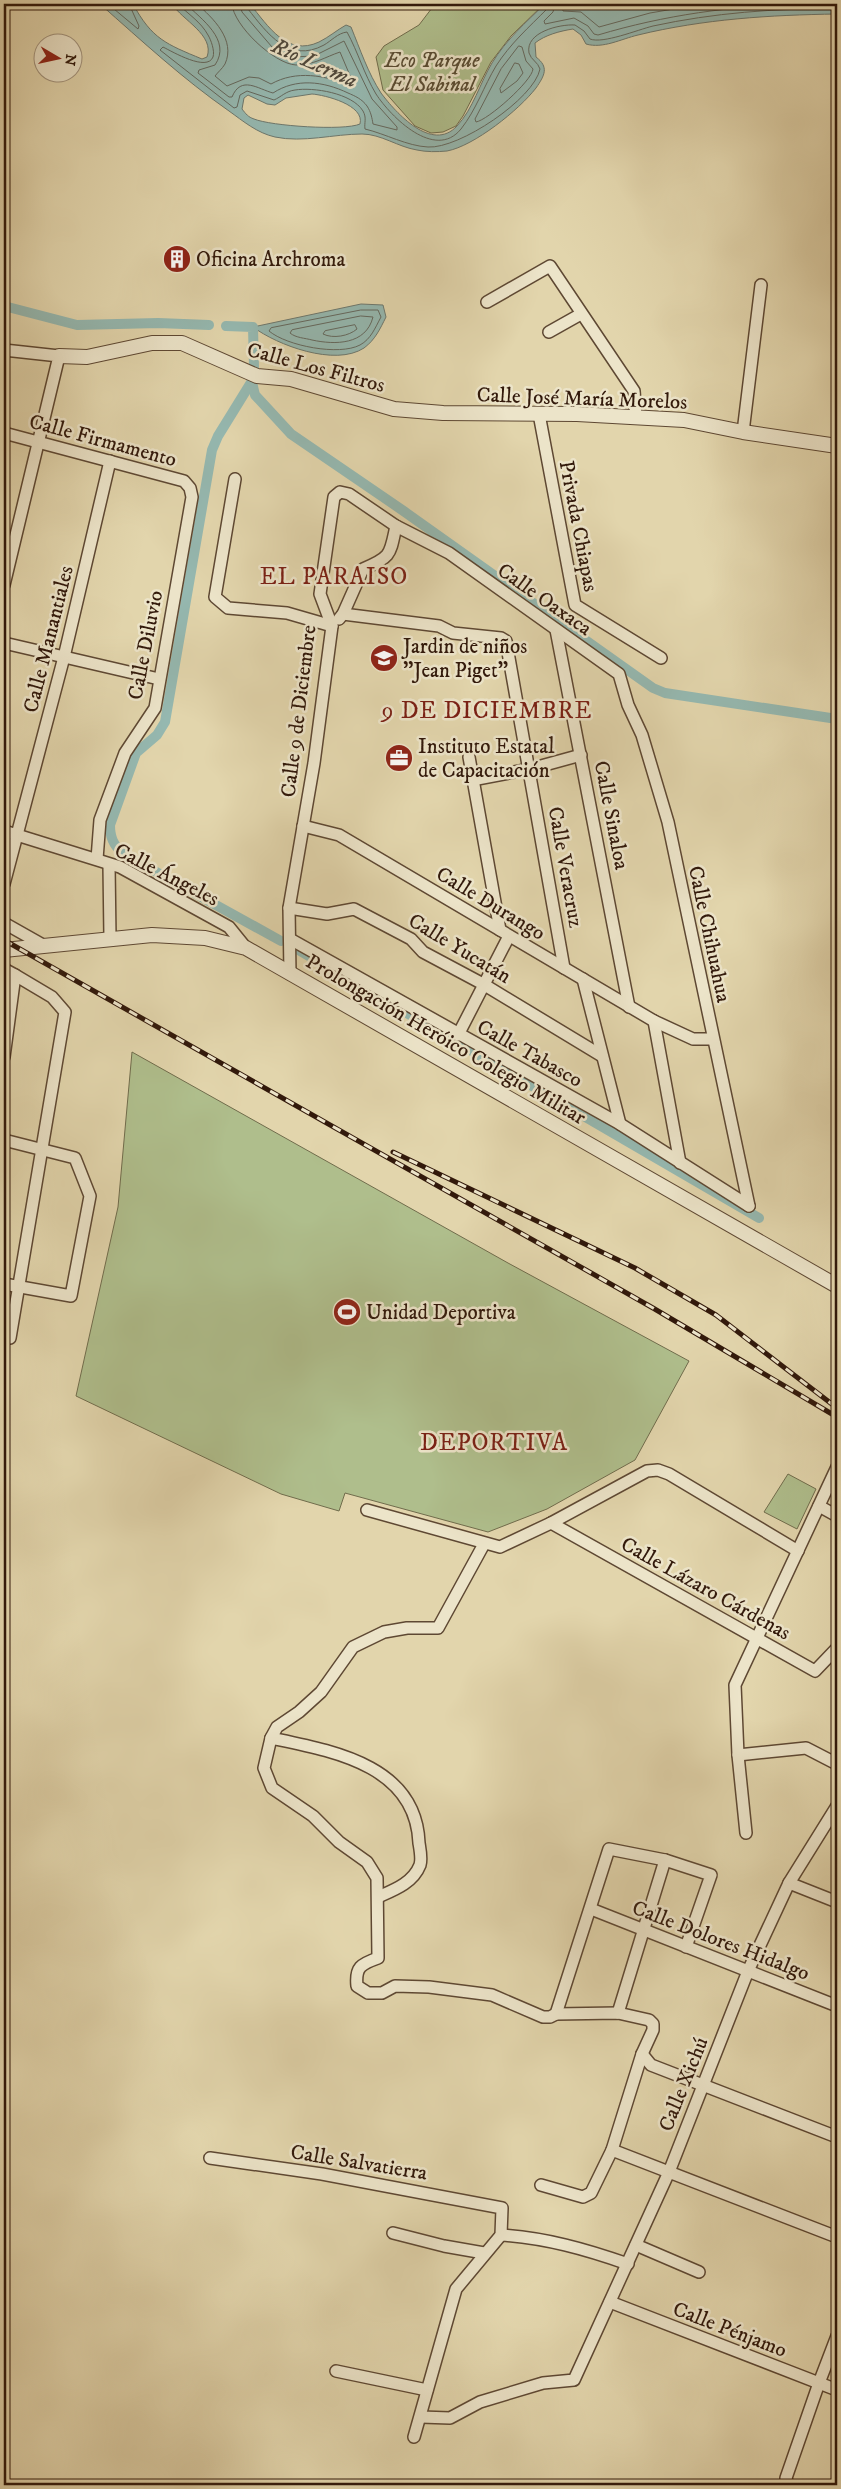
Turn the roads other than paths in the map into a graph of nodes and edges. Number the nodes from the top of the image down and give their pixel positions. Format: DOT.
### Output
graph roads {
  1 [pos="761,285"];
  2 [pos="487,302"];
  3 [pos="581,314"];
  4 [pos="549,332"];
  5 [pos="4,350"];
  6 [pos="59,356"];
  7 [pos="443,414"];
  8 [pos="539,414"];
  9 [pos="636,417"];
  10 [pos="743,432"];
  11 [pos="4,434"];
  12 [pos="38,443"];
  13 [pos="837,446"];
  14 [pos="110,462"];
  15 [pos="235,479"];
  16 [pos="190,488"];
  17 [pos="340,492"];
  18 [pos="396,526"];
  19 [pos="4,585"];
  20 [pos="343,614"];
  21 [pos="332,626"];
  22 [pos="556,630"];
  23 [pos="4,643"];
  24 [pos="64,657"];
  25 [pos="661,658"];
  26 [pos="619,674"];
  27 [pos="159,678"];
  28 [pos="581,755"];
  29 [pos="469,757"];
  30 [pos="530,769"];
  31 [pos="472,780"];
  32 [pos="303,826"];
  33 [pos="4,831"];
  34 [pos="18,834"];
  35 [pos="97,859"];
  36 [pos="109,865"];
  37 [pos="4,884"];
  38 [pos="289,908"];
  39 [pos="4,923"];
  40 [pos="504,933"];
  41 [pos="110,938"];
  42 [pos="290,939"];
  43 [pos="43,945"];
  44 [pos="246,948"];
  45 [pos="4,950"];
  46 [pos="564,968"];
  47 [pos="4,969"];
  48 [pos="290,974"];
  49 [pos="14,975"];
  50 [pos="583,979"];
  51 [pos="483,984"];
  52 [pos="629,1007"];
  53 [pos="654,1021"];
  54 [pos="458,1035"];
  55 [pos="712,1039"];
  56 [pos="602,1056"];
  57 [pos="4,1057"];
  58 [pos="620,1124"];
  59 [pos="4,1140"];
  60 [pos="42,1151"];
  61 [pos="680,1163"];
  62 [pos="749,1206"];
  63 [pos="4,1284"];
  64 [pos="837,1286"];
  65 [pos="18,1288"];
  66 [pos="10,1338"];
  67 [pos="837,1467"];
  68 [pos="819,1506"];
  69 [pos="367,1510"];
  70 [pos="837,1516"];
  71 [pos="551,1523"];
  72 [pos="484,1544"];
  73 [pos="798,1551"];
  74 [pos="759,1639"];
  75 [pos="837,1648"];
  76 [pos="271,1738"];
  77 [pos="738,1755"];
  78 [pos="837,1764"];
  79 [pos="837,1806"];
  80 [pos="746,1833"];
  81 [pos="665,1860"];
  82 [pos="788,1883"];
  83 [pos="378,1897"];
  84 [pos="837,1902"];
  85 [pos="591,1909"];
  86 [pos="643,1930"];
  87 [pos="686,1947"];
  88 [pos="748,1971"];
  89 [pos="837,2006"];
  90 [pos="618,2013"];
  91 [pos="556,2014"];
  92 [pos="642,2054"];
  93 [pos="702,2086"];
  94 [pos="837,2137"];
  95 [pos="612,2150"];
  96 [pos="210,2158"];
  97 [pos="669,2172"];
  98 [pos="541,2185"];
  99 [pos="393,2233"];
  100 [pos="501,2235"];
  101 [pos="837,2237"];
  102 [pos="636,2245"];
  103 [pos="484,2253"];
  104 [pos="628,2264"];
  105 [pos="700,2272"];
  106 [pos="610,2302"];
  107 [pos="837,2336"];
  108 [pos="336,2371"];
  109 [pos="818,2383"];
  110 [pos="427,2390"];
  111 [pos="837,2390"];
  112 [pos="420,2417"];
  113 [pos="414,2437"];
  114 [pos="787,2485"];
  1 -- 10 [label="street"];
  2 -- 3 [label="street"];
  3 -- 4 [label="street"];
  3 -- 9 [label="street"];
  5 -- 6 [label="street, Calle Los Filtros"];
  6 -- 7 [label="street, Calle Los Filtros"];
  6 -- 12 [label="street"];
  7 -- 8 [label="street, Calle José María Morelos"];
  8 -- 9 [label="street, Calle José María Morelos"];
  8 -- 25 [label="street, Privada Chiapas"];
  9 -- 10 [label="street, Calle José María Morelos"];
  10 -- 13 [label="street, Calle José María Morelos"];
  11 -- 12 [label="street, Calle Firmamento"];
  12 -- 14 [label="street, Calle Firmamento"];
  12 -- 19 [label="street"];
  14 -- 16 [label="street, Calle Firmamento"];
  14 -- 24 [label="street, Calle Manantiales"];
  15 -- 21 [label="street"];
  16 -- 27 [label="street, Calle Diluvio"];
  17 -- 18 [label="street, Calle Oaxaca"];
  17 -- 21 [label="street, Calle 9 de Diciembre"];
  18 -- 20 [label="street"];
  18 -- 22 [label="street, Calle Oaxaca"];
  20 -- 21 [label="street"];
  20 -- 30 [label="street, Calle Veracruz"];
  21 -- 32 [label="street, Calle 9 de Diciembre"];
  22 -- 26 [label="street, Calle Oaxaca"];
  22 -- 28 [label="street, Calle Sinaloa"];
  23 -- 24 [label="street"];
  24 -- 27 [label="street"];
  24 -- 34 [label="street, Calle Manantiales"];
  26 -- 55 [label="street, Calle Chihuahua"];
  27 -- 35 [label="street, Calle Diluvio"];
  28 -- 30 [label="street"];
  28 -- 52 [label="street, Calle Sinaloa"];
  29 -- 31 [label="street"];
  30 -- 31 [label="street"];
  30 -- 46 [label="street, Calle Veracruz"];
  31 -- 40 [label="street"];
  32 -- 38 [label="street, Calle 9 de Diciembre"];
  32 -- 40 [label="street, Calle Durango"];
  33 -- 34 [label="street, Calle Ángeles"];
  34 -- 35 [label="street, Calle Ángeles"];
  34 -- 37 [label="street, Calle Manantiales"];
  35 -- 36 [label="street, Calle Ángeles"];
  36 -- 41 [label="street"];
  36 -- 44 [label="street, Calle Ángeles"];
  38 -- 42 [label="street, Calle 9 de Diciembre"];
  38 -- 51 [label="street, Calle Yucatán"];
  39 -- 43 [label="street"];
  40 -- 46 [label="street, Calle Durango"];
  40 -- 51 [label="street"];
  41 -- 43 [label="street, Prolongación Heróico Colegio Militar"];
  41 -- 44 [label="street, Prolongación Heróico Colegio Militar"];
  42 -- 48 [label="street"];
  42 -- 54 [label="street, Calle Tabasco"];
  43 -- 45 [label="street, Prolongación Heróico Colegio Militar"];
  44 -- 48 [label="street, Prolongación Heróico Colegio Militar"];
  46 -- 50 [label="street, Calle Durango"];
  47 -- 49 [label="street"];
  48 -- 64 [label="street, Prolongación Heróico Colegio Militar"];
  49 -- 57 [label="street"];
  49 -- 60 [label="street"];
  50 -- 52 [label="street, Calle Durango"];
  50 -- 56 [label="street"];
  51 -- 54 [label="street"];
  51 -- 56 [label="street, Calle Yucatán"];
  52 -- 53 [label="street, Calle Durango"];
  53 -- 55 [label="street, Calle Durango"];
  53 -- 61 [label="street"];
  54 -- 58 [label="street, Calle Tabasco"];
  55 -- 62 [label="street, Calle Chihuahua"];
  56 -- 58 [label="street"];
  58 -- 61 [label="street, Calle Tabasco"];
  59 -- 60 [label="street"];
  60 -- 65 [label="street"];
  60 -- 65 [label="street"];
  61 -- 62 [label="street, Calle Tabasco"];
  63 -- 65 [label="street"];
  65 -- 66 [label="street"];
  67 -- 68 [label="street"];
  68 -- 70 [label="street"];
  68 -- 73 [label="street"];
  69 -- 72 [label="street"];
  71 -- 72 [label="street"];
  71 -- 73 [label="street"];
  71 -- 74 [label="street, Calle Lázaro Cárdenas"];
  72 -- 76 [label="street"];
  73 -- 74 [label="street"];
  74 -- 75 [label="street, Calle Lázaro Cárdenas"];
  74 -- 77 [label="street"];
  76 -- 83 [label="street"];
  76 -- 83 [label="street"];
  77 -- 78 [label="street"];
  77 -- 80 [label="street"];
  79 -- 82 [label="street, Calle Xichú"];
  81 -- 85 [label="street"];
  81 -- 86 [label="street"];
  81 -- 87 [label="street"];
  82 -- 84 [label="street"];
  82 -- 88 [label="street, Calle Xichú"];
  83 -- 91 [label="street"];
  85 -- 86 [label="street, Calle Dolores Hidalgo"];
  85 -- 91 [label="street"];
  86 -- 87 [label="street, Calle Dolores Hidalgo"];
  86 -- 90 [label="street"];
  87 -- 88 [label="street, Calle Dolores Hidalgo"];
  88 -- 89 [label="street, Calle Dolores Hidalgo"];
  88 -- 93 [label="street, Calle Xichú"];
  90 -- 91 [label="street"];
  90 -- 92 [label="street"];
  92 -- 93 [label="street"];
  92 -- 95 [label="street"];
  93 -- 94 [label="street"];
  93 -- 97 [label="street, Calle Xichú"];
  95 -- 97 [label="street"];
  95 -- 98 [label="street"];
  96 -- 100 [label="street, Calle Salvatierra"];
  97 -- 101 [label="street"];
  97 -- 102 [label="street, Calle Xichú"];
  99 -- 103 [label="street"];
  100 -- 103 [label="street"];
  100 -- 104 [label="street"];
  102 -- 104 [label="street, Calle Xichú"];
  102 -- 105 [label="street"];
  103 -- 110 [label="street"];
  104 -- 106 [label="street, Calle Xichú"];
  106 -- 109 [label="street, Calle Pénjamo"];
  106 -- 112 [label="street, Calle Xichú"];
  107 -- 109 [label="street"];
  108 -- 110 [label="street"];
  109 -- 111 [label="street, Calle Pénjamo"];
  109 -- 114 [label="street"];
  110 -- 112 [label="street"];
  112 -- 113 [label="street"];
}
